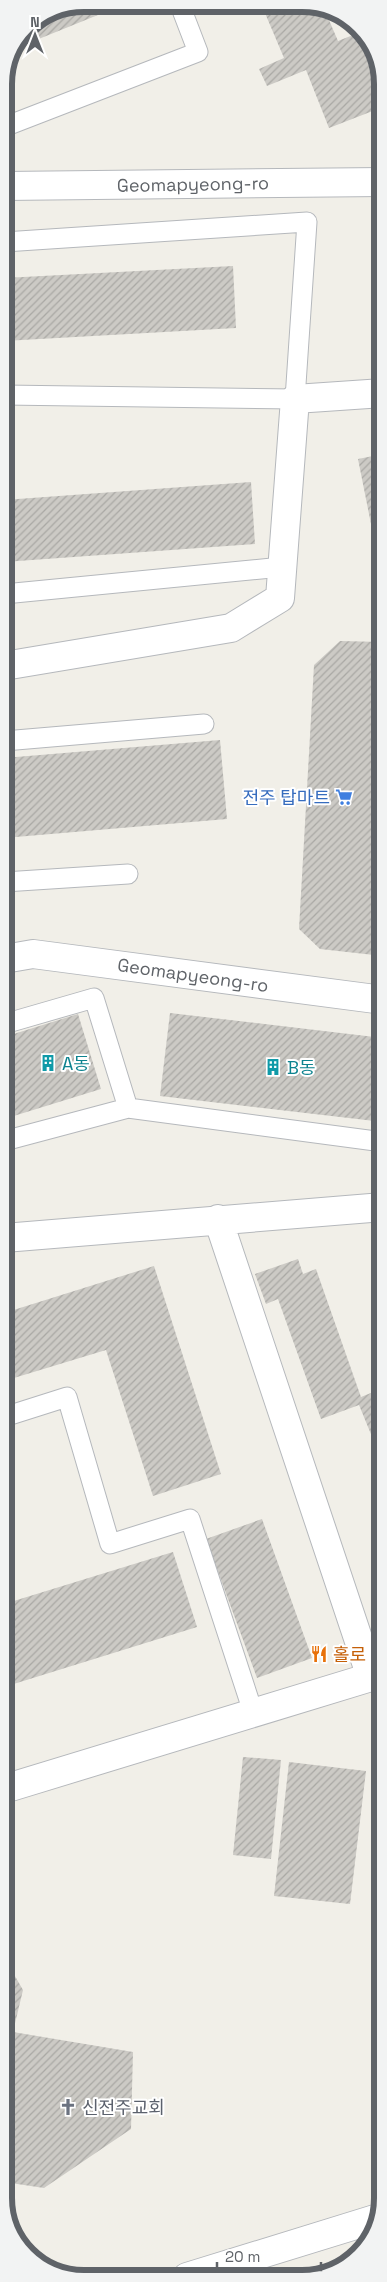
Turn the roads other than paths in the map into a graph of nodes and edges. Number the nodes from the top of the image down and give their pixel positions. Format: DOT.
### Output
graph roads {
  1 [pos="183,13"];
  2 [pos="13,124"];
  3 [pos="374,182"];
  4 [pos="13,186"];
  5 [pos="13,241"];
  6 [pos="374,394"];
  7 [pos="13,395"];
  8 [pos="295,399"];
  9 [pos="282,567"];
  10 [pos="13,593"];
  11 [pos="13,664"];
  12 [pos="204,724"];
  13 [pos="13,740"];
  14 [pos="128,874"];
  15 [pos="13,881"];
  16 [pos="13,957"];
  17 [pos="374,999"];
  18 [pos="13,1021"];
  19 [pos="128,1108"];
  20 [pos="13,1139"];
  21 [pos="374,1141"];
  22 [pos="374,1208"];
  23 [pos="218,1219"];
  24 [pos="13,1237"];
  25 [pos="13,1414"];
  26 [pos="253,1712"];
  27 [pos="13,1786"];
  28 [pos="370,2220"];
  29 [pos="210,2270"];
  1 -- 2 [label="lane"];
  3 -- 4 [label="street, Geomapyeong-ro"];
  5 -- 8 [label="lane"];
  6 -- 8 [label="street"];
  7 -- 8 [label="lane"];
  8 -- 9 [label="street"];
  9 -- 10 [label="lane"];
  9 -- 11 [label="street"];
  12 -- 13 [label="lane"];
  14 -- 15 [label="lane"];
  16 -- 17 [label="street, Geomapyeong-ro"];
  18 -- 19 [label="lane"];
  19 -- 20 [label="lane"];
  19 -- 21 [label="lane"];
  22 -- 23 [label="street"];
  23 -- 24 [label="street"];
  23 -- 26 [label="street"];
  25 -- 26 [label="lane"];
  26 -- 27 [label="street"];
  28 -- 29 [label="street"];
}
